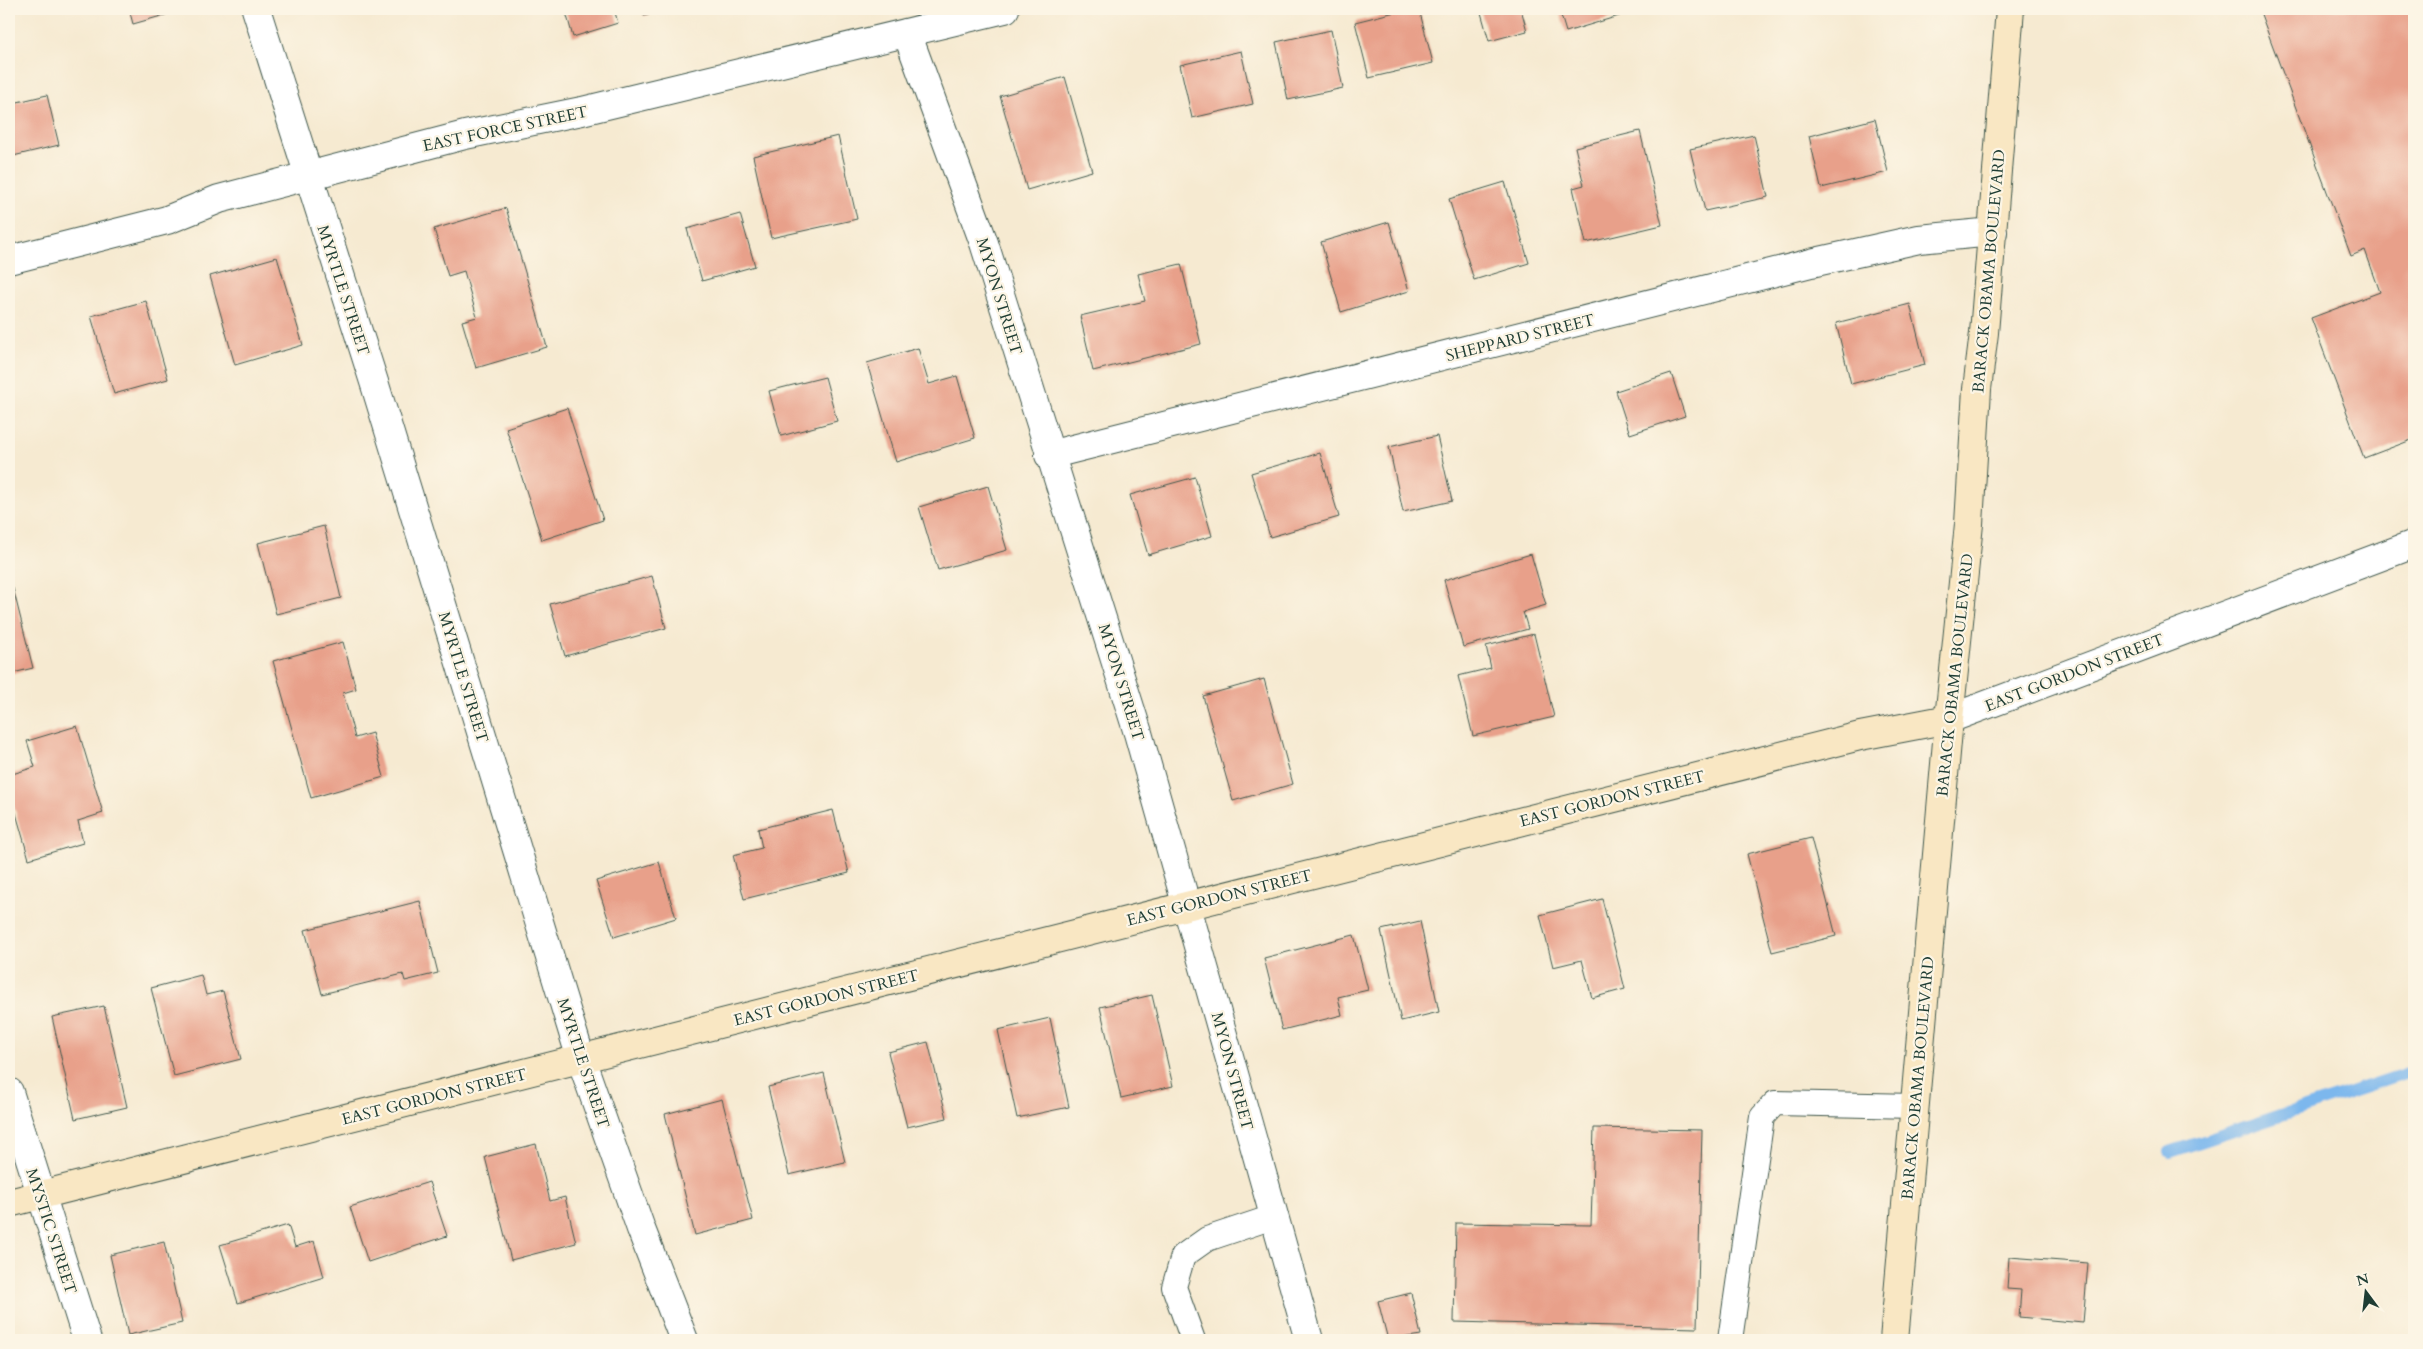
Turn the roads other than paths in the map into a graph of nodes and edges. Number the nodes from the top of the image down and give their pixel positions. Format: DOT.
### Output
graph roads {
  1 [pos="256,9"];
  2 [pos="1005,9"];
  3 [pos="2010,9"];
  4 [pos="907,32"];
  5 [pos="307,176"];
  6 [pos="1992,232"];
  7 [pos="9,260"];
  8 [pos="1050,455"];
  9 [pos="2414,544"];
  10 [pos="1949,719"];
  11 [pos="1185,906"];
  12 [pos="581,1059"];
  13 [pos="9,1092"];
  14 [pos="1915,1106"];
  15 [pos="40,1196"];
  16 [pos="9,1204"];
  17 [pos="1273,1217"];
  18 [pos="87,1340"];
  19 [pos="684,1340"];
  20 [pos="1194,1340"];
  21 [pos="1309,1340"];
  22 [pos="1730,1340"];
  23 [pos="1894,1340"];
  1 -- 5 [label="street, MYRTLE STREET"];
  2 -- 4 [label="street, EAST FORCE STREET"];
  3 -- 6 [label="street, BARACK OBAMA BOULEVARD"];
  4 -- 5 [label="street, EAST FORCE STREET"];
  4 -- 8 [label="street, MYON STREET"];
  5 -- 7 [label="street, EAST FORCE STREET"];
  5 -- 12 [label="street, MYRTLE STREET"];
  6 -- 8 [label="street, SHEPPARD STREET"];
  6 -- 10 [label="street, BARACK OBAMA BOULEVARD"];
  8 -- 11 [label="street, MYON STREET"];
  9 -- 10 [label="street, EAST GORDON STREET"];
  10 -- 11 [label="street, EAST GORDON STREET"];
  10 -- 14 [label="street, BARACK OBAMA BOULEVARD"];
  11 -- 12 [label="street, EAST GORDON STREET"];
  11 -- 17 [label="street, MYON STREET"];
  12 -- 15 [label="street, EAST GORDON STREET"];
  12 -- 19 [label="street, MYRTLE STREET"];
  13 -- 15 [label="street, MYSTIC STREET"];
  14 -- 22 [label="lane"];
  14 -- 23 [label="street, BARACK OBAMA BOULEVARD"];
  15 -- 16 [label="street, EAST GORDON STREET"];
  15 -- 18 [label="street, MYSTIC STREET"];
  17 -- 20 [label="lane"];
  17 -- 21 [label="street, MYON STREET"];
}
